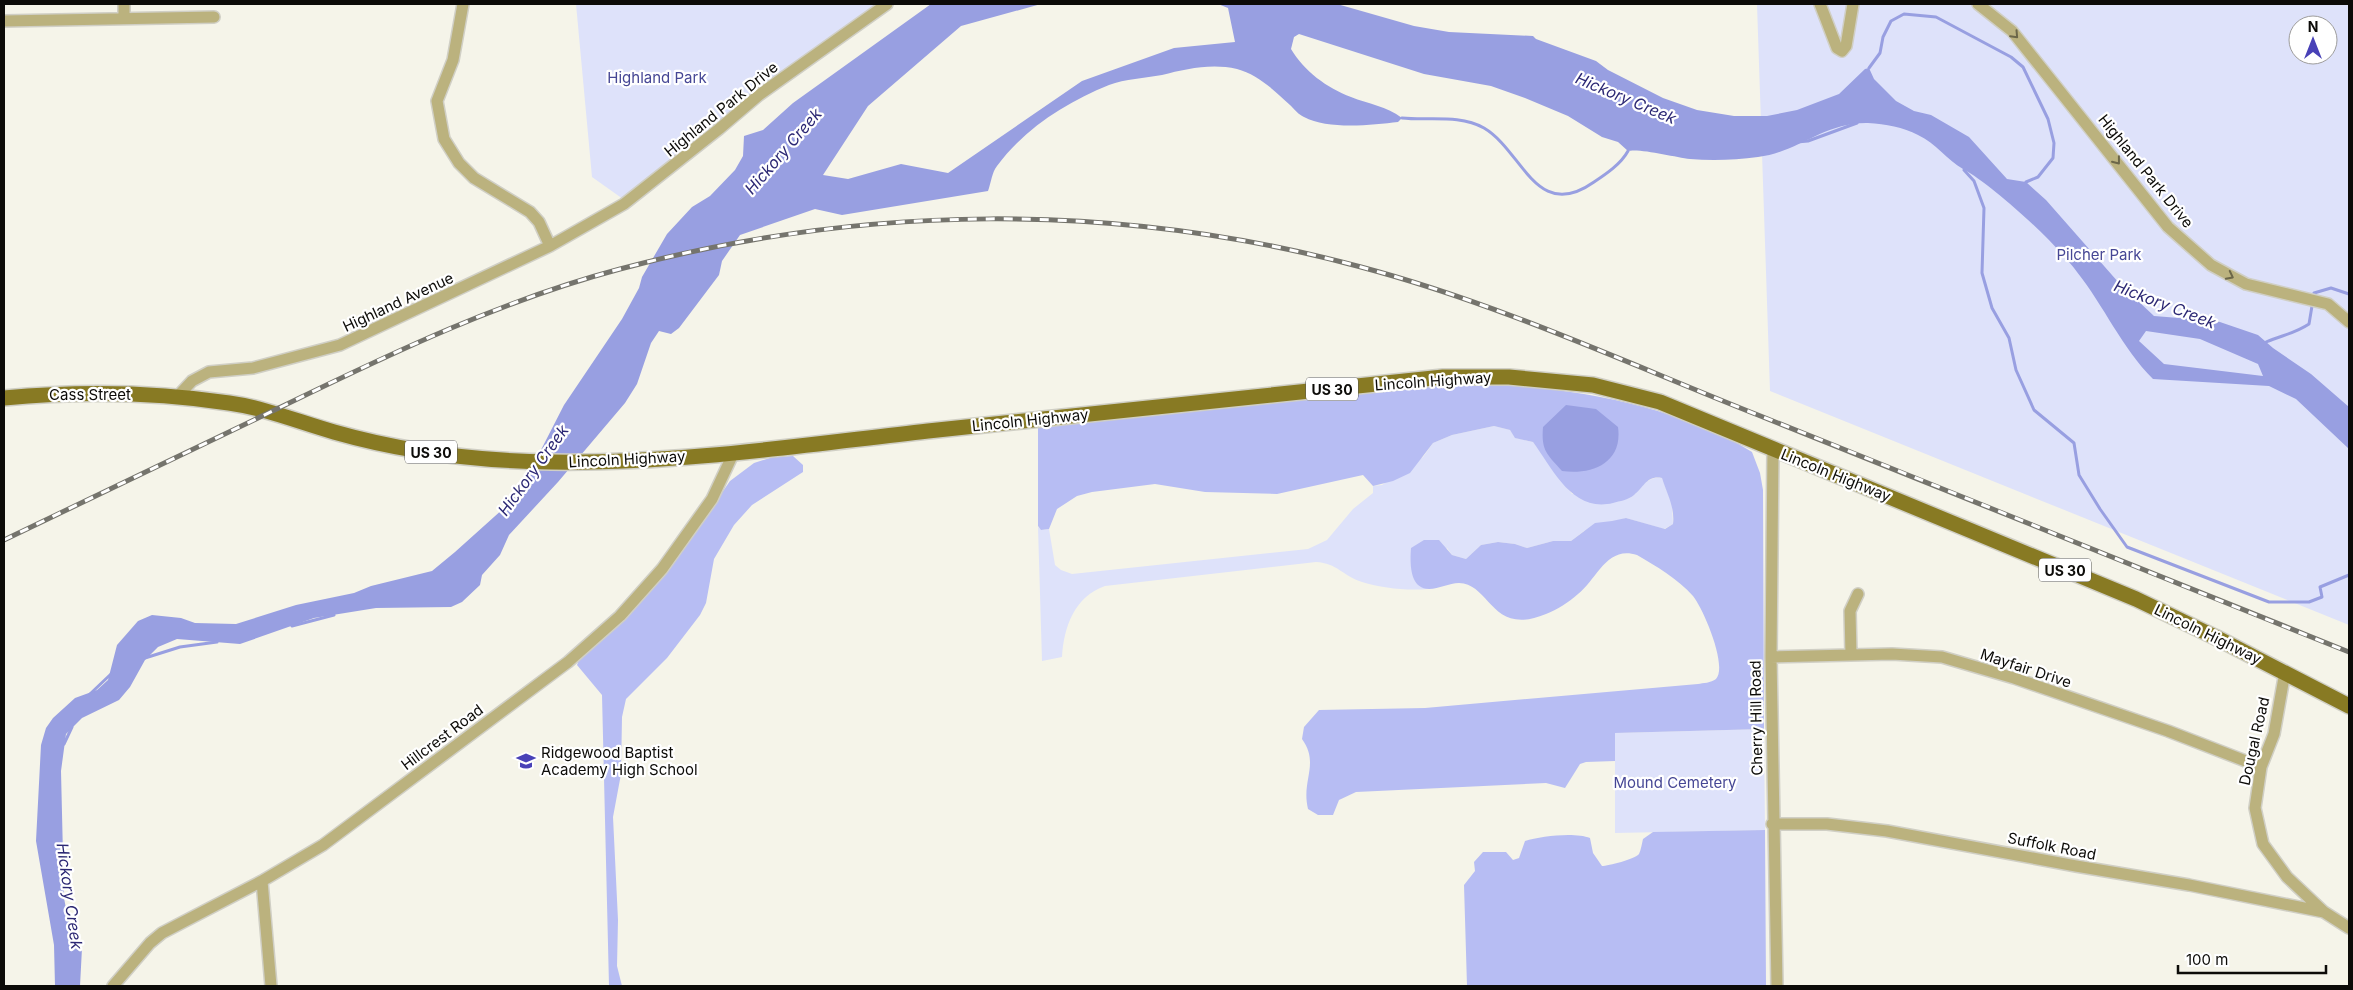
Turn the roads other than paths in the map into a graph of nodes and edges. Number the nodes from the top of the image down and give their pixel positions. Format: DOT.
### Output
graph roads {
  1 [pos="124,4"];
  2 [pos="463,4"];
  3 [pos="887,4"];
  4 [pos="1820,4"];
  5 [pos="1853,4"];
  6 [pos="1978,4"];
  7 [pos="214,17"];
  8 [pos="124,18"];
  9 [pos="4,21"];
  10 [pos="624,204"];
  11 [pos="550,246"];
  12 [pos="2349,322"];
  13 [pos="4,398"];
  14 [pos="176,398"];
  15 [pos="1773,449"];
  16 [pos="734,452"];
  17 [pos="1858,594"];
  18 [pos="1851,655"];
  19 [pos="1770,658"];
  20 [pos="2285,672"];
  21 [pos="2349,706"];
  22 [pos="2261,768"];
  23 [pos="1772,824"];
  24 [pos="262,881"];
  25 [pos="2324,912"];
  26 [pos="2349,928"];
  27 [pos="113,986"];
  28 [pos="271,986"];
  29 [pos="1777,986"];
  1 -- 8 [label="street"];
  2 -- 11 [label="street"];
  3 -- 10 [label="street, Highland Park Drive"];
  4 -- 5 [label="street"];
  6 -- 12 [label="street, Highland Park Drive, one-way"];
  7 -- 8 [label="street"];
  8 -- 9 [label="street"];
  10 -- 11 [label="street, Highland Avenue"];
  11 -- 14 [label="street, Highland Avenue"];
  13 -- 14 [label="main road, Cass Street / US 30"];
  14 -- 16 [label="main road, Lincoln Highway / US 30"];
  15 -- 16 [label="main road, Lincoln Highway / US 30"];
  15 -- 19 [label="street, Cherry Hill Road"];
  15 -- 20 [label="main road, Lincoln Highway / US 30"];
  16 -- 24 [label="street, Hillcrest Road"];
  17 -- 18 [label="street"];
  18 -- 19 [label="street, Mayfair Drive"];
  18 -- 22 [label="street, Mayfair Drive"];
  19 -- 23 [label="street, Cherry Hill Road"];
  20 -- 21 [label="main road, Lincoln Highway / US 30"];
  20 -- 22 [label="street, Dougal Road"];
  22 -- 25 [label="street, Dougal Road"];
  23 -- 25 [label="street, Suffolk Road"];
  23 -- 29 [label="street, Cherry Hill Road"];
  24 -- 27 [label="street, Hillcrest Road"];
  24 -- 28 [label="street"];
  25 -- 26 [label="street, Dougal Road"];
}
